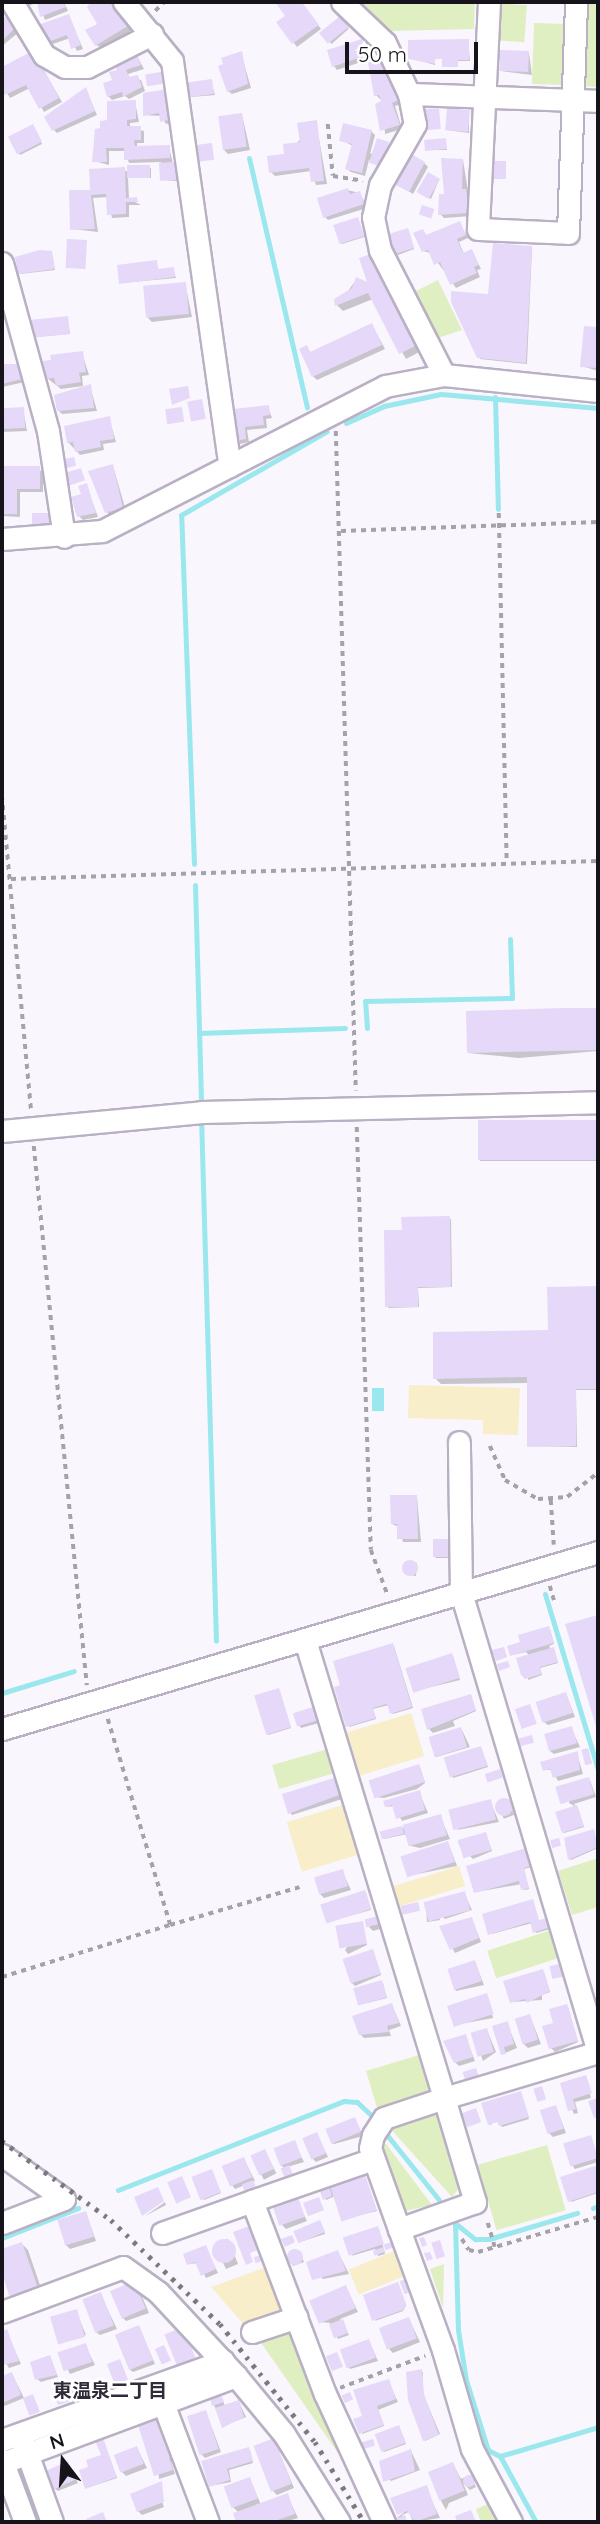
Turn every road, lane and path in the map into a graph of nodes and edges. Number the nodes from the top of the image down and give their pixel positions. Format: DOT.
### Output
graph roads {
  1 [pos="12,2"];
  2 [pos="124,2"];
  3 [pos="342,2"];
  4 [pos="489,2"];
  5 [pos="576,2"];
  6 [pos="152,34"];
  7 [pos="409,94"];
  8 [pos="485,96"];
  9 [pos="572,99"];
  10 [pos="598,101"];
  11 [pos="328,124"];
  12 [pos="380,185"];
  13 [pos="2,263"];
  14 [pos="444,375"];
  15 [pos="598,391"];
  16 [pos="335,410"];
  17 [pos="230,466"];
  18 [pos="499,513"];
  19 [pos="598,522"];
  20 [pos="341,531"];
  21 [pos="64,537"];
  22 [pos="2,539"];
  23 [pos="2,795"];
  24 [pos="598,861"];
  25 [pos="507,862"];
  26 [pos="351,867"];
  27 [pos="11,879"];
  28 [pos="598,1102"];
  29 [pos="356,1108"];
  30 [pos="32,1128"];
  31 [pos="2,1131"];
  32 [pos="459,1442"];
  33 [pos="490,1446"];
  34 [pos="598,1473"];
  35 [pos="551,1500"];
  36 [pos="598,1552"];
  37 [pos="556,1564"];
  38 [pos="550,1586"];
  39 [pos="461,1592"];
  40 [pos="554,1600"];
  41 [pos="394,1611"];
  42 [pos="305,1640"];
  43 [pos="95,1702"];
  44 [pos="2,1729"];
  45 [pos="300,1887"];
  46 [pos="170,1925"];
  47 [pos="2,1977"];
  48 [pos="598,2052"];
  49 [pos="444,2098"];
  50 [pos="2,2155"];
  51 [pos="373,2159"];
  52 [pos="252,2201"];
  53 [pos="598,2217"];
  54 [pos="2,2223"];
  55 [pos="488,2223"];
  56 [pos="398,2229"];
  57 [pos="162,2233"];
  58 [pos="462,2239"];
  59 [pos="495,2247"];
  60 [pos="2,2312"];
  61 [pos="297,2317"];
  62 [pos="252,2332"];
  63 [pos="443,2350"];
  64 [pos="229,2368"];
  65 [pos="160,2394"];
  66 [pos="325,2394"];
  67 [pos="11,2437"];
  68 [pos="27,2454"];
  69 [pos="2,2462"];
  70 [pos="25,2522"];
  71 [pos="52,2522"];
  72 [pos="208,2522"];
  73 [pos="339,2522"];
  74 [pos="384,2522"];
  75 [pos="511,2522"];
  1 -- 6 [label="street"];
  2 -- 6 [label="street"];
  3 -- 7 [label="street"];
  4 -- 8 [label="street"];
  5 -- 9 [label="street"];
  6 -- 17 [label="street"];
  7 -- 8 [label="street"];
  7 -- 12 [label="street"];
  8 -- 9 [label="street"];
  8 -- 9 [label="street"];
  9 -- 10 [label="street"];
  11 -- 12 [label="path"];
  12 -- 14 [label="street"];
  13 -- 21 [label="street"];
  14 -- 15 [label="street"];
  14 -- 16 [label="street"];
  16 -- 17 [label="street"];
  16 -- 20 [label="path"];
  17 -- 21 [label="street"];
  18 -- 25 [label="path"];
  19 -- 20 [label="path"];
  20 -- 26 [label="path"];
  21 -- 22 [label="street"];
  23 -- 27 [label="path"];
  24 -- 25 [label="path"];
  25 -- 26 [label="path"];
  26 -- 27 [label="path"];
  26 -- 29 [label="path"];
  27 -- 30 [label="path"];
  28 -- 29 [label="street"];
  29 -- 30 [label="street"];
  29 -- 41 [label="path"];
  30 -- 31 [label="street"];
  30 -- 43 [label="path"];
  32 -- 39 [label="street"];
  33 -- 35 [label="path"];
  34 -- 35 [label="path"];
  35 -- 37 [label="path"];
  36 -- 37 [label="street"];
  37 -- 39 [label="street"];
  38 -- 40 [label="path"];
  39 -- 41 [label="street"];
  39 -- 48 [label="street"];
  41 -- 42 [label="street"];
  42 -- 43 [label="street"];
  42 -- 49 [label="street"];
  43 -- 44 [label="street"];
  43 -- 46 [label="path"];
  45 -- 46 [label="path"];
  46 -- 47 [label="path"];
  48 -- 49 [label="street"];
  49 -- 51 [label="street"];
  49 -- 56 [label="street"];
  50 -- 54 [label="street"];
  51 -- 52 [label="street"];
  51 -- 56 [label="street"];
  52 -- 57 [label="street"];
  52 -- 61 [label="street"];
  53 -- 59 [label="path"];
  55 -- 59 [label="path"];
  56 -- 63 [label="street"];
  58 -- 59 [label="path"];
  60 -- 64 [label="street"];
  61 -- 62 [label="street"];
  61 -- 66 [label="street"];
  63 -- 66 [label="path"];
  63 -- 75 [label="street"];
  64 -- 65 [label="street"];
  64 -- 73 [label="street"];
  65 -- 67 [label="street"];
  65 -- 68 [label="street"];
  65 -- 72 [label="street"];
  66 -- 74 [label="street"];
  67 -- 68 [label="street"];
  68 -- 69 [label="street"];
  68 -- 71 [label="street"];
  69 -- 70 [label="street"];
}
